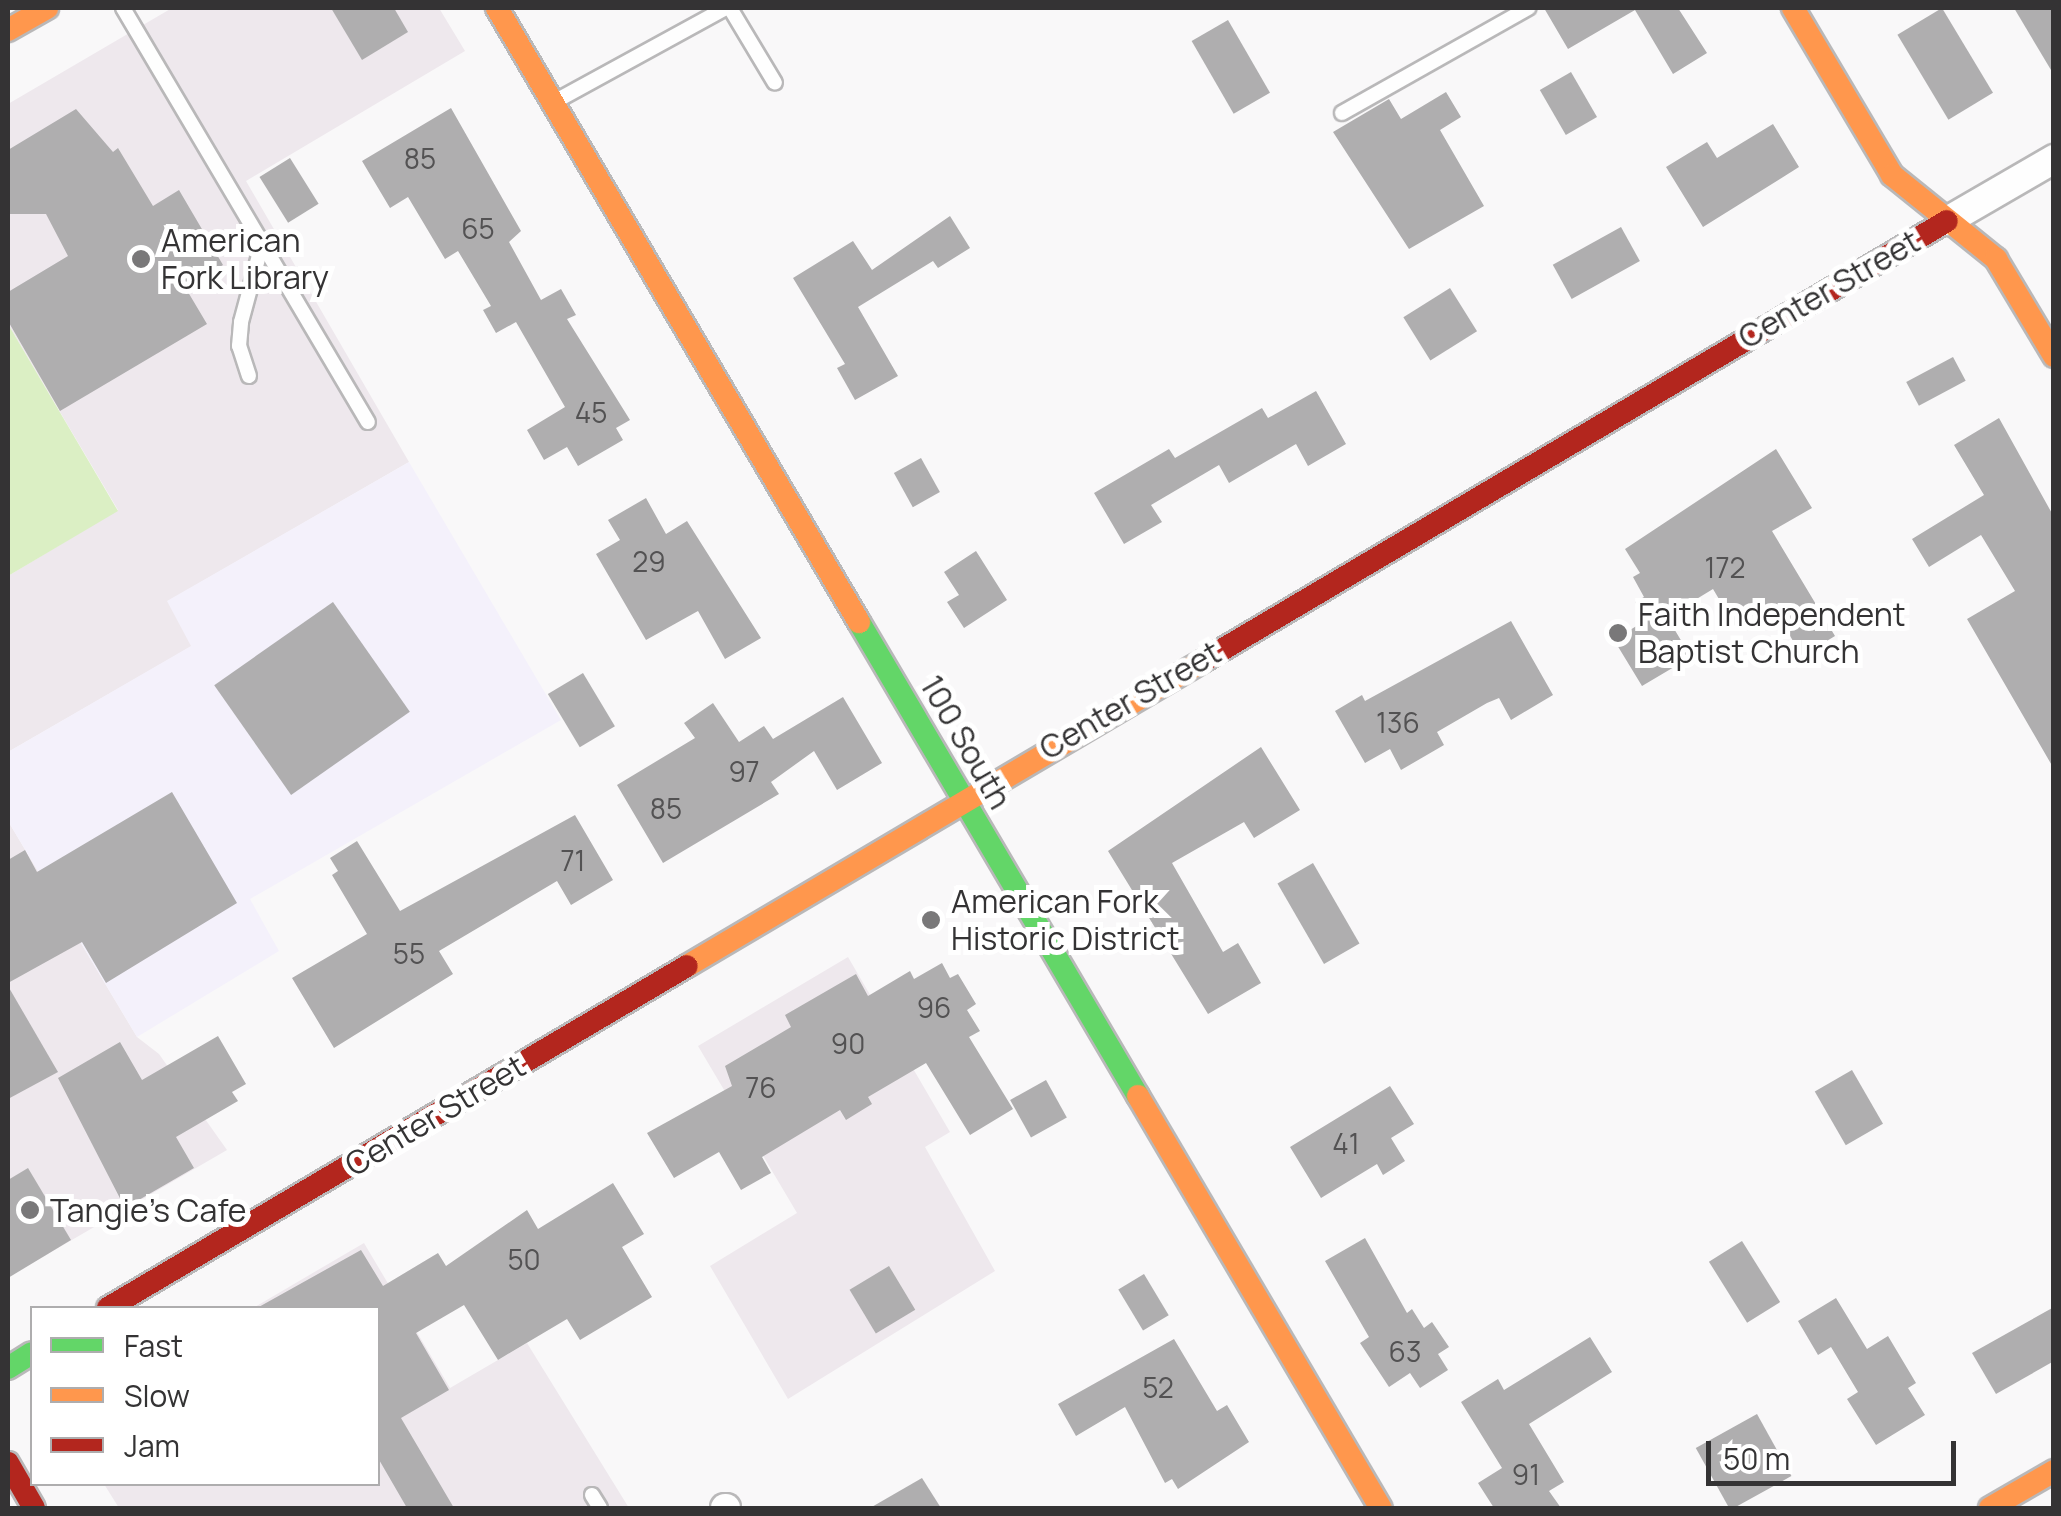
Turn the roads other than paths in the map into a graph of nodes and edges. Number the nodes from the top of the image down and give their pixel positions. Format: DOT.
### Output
graph roads {
  1 [pos="47,8"];
  2 [pos="123,8"];
  3 [pos="497,8"];
  4 [pos="728,8"];
  5 [pos="1528,8"];
  6 [pos="1792,8"];
  7 [pos="8,30"];
  8 [pos="776,83"];
  9 [pos="554,103"];
  10 [pos="1342,113"];
  11 [pos="2054,159"];
  12 [pos="1947,221"];
  13 [pos="262,244"];
  14 [pos="2054,356"];
  15 [pos="249,376"];
  16 [pos="368,422"];
  17 [pos="963,801"];
  18 [pos="111,1306"];
  19 [pos="30,1354"];
  20 [pos="8,1368"];
  21 [pos="8,1463"];
  22 [pos="2054,1470"];
  23 [pos="34,1508"];
  24 [pos="1381,1508"];
  25 [pos="1990,1508"];
  1 -- 7 [label="street"];
  2 -- 13 [label="lane"];
  3 -- 9 [label="street, 100 South"];
  4 -- 8 [label="lane"];
  4 -- 9 [label="lane"];
  5 -- 10 [label="lane"];
  6 -- 12 [label="street"];
  9 -- 17 [label="street, 100 South"];
  11 -- 12 [label="street, Center Street"];
  12 -- 14 [label="street"];
  12 -- 17 [label="street, Center Street"];
  13 -- 15 [label="lane"];
  13 -- 16 [label="lane"];
  17 -- 18 [label="street, Center Street"];
  17 -- 24 [label="street, 100 South"];
  19 -- 20 [label="street"];
  21 -- 23 [label="street"];
  22 -- 25 [label="street"];
}
